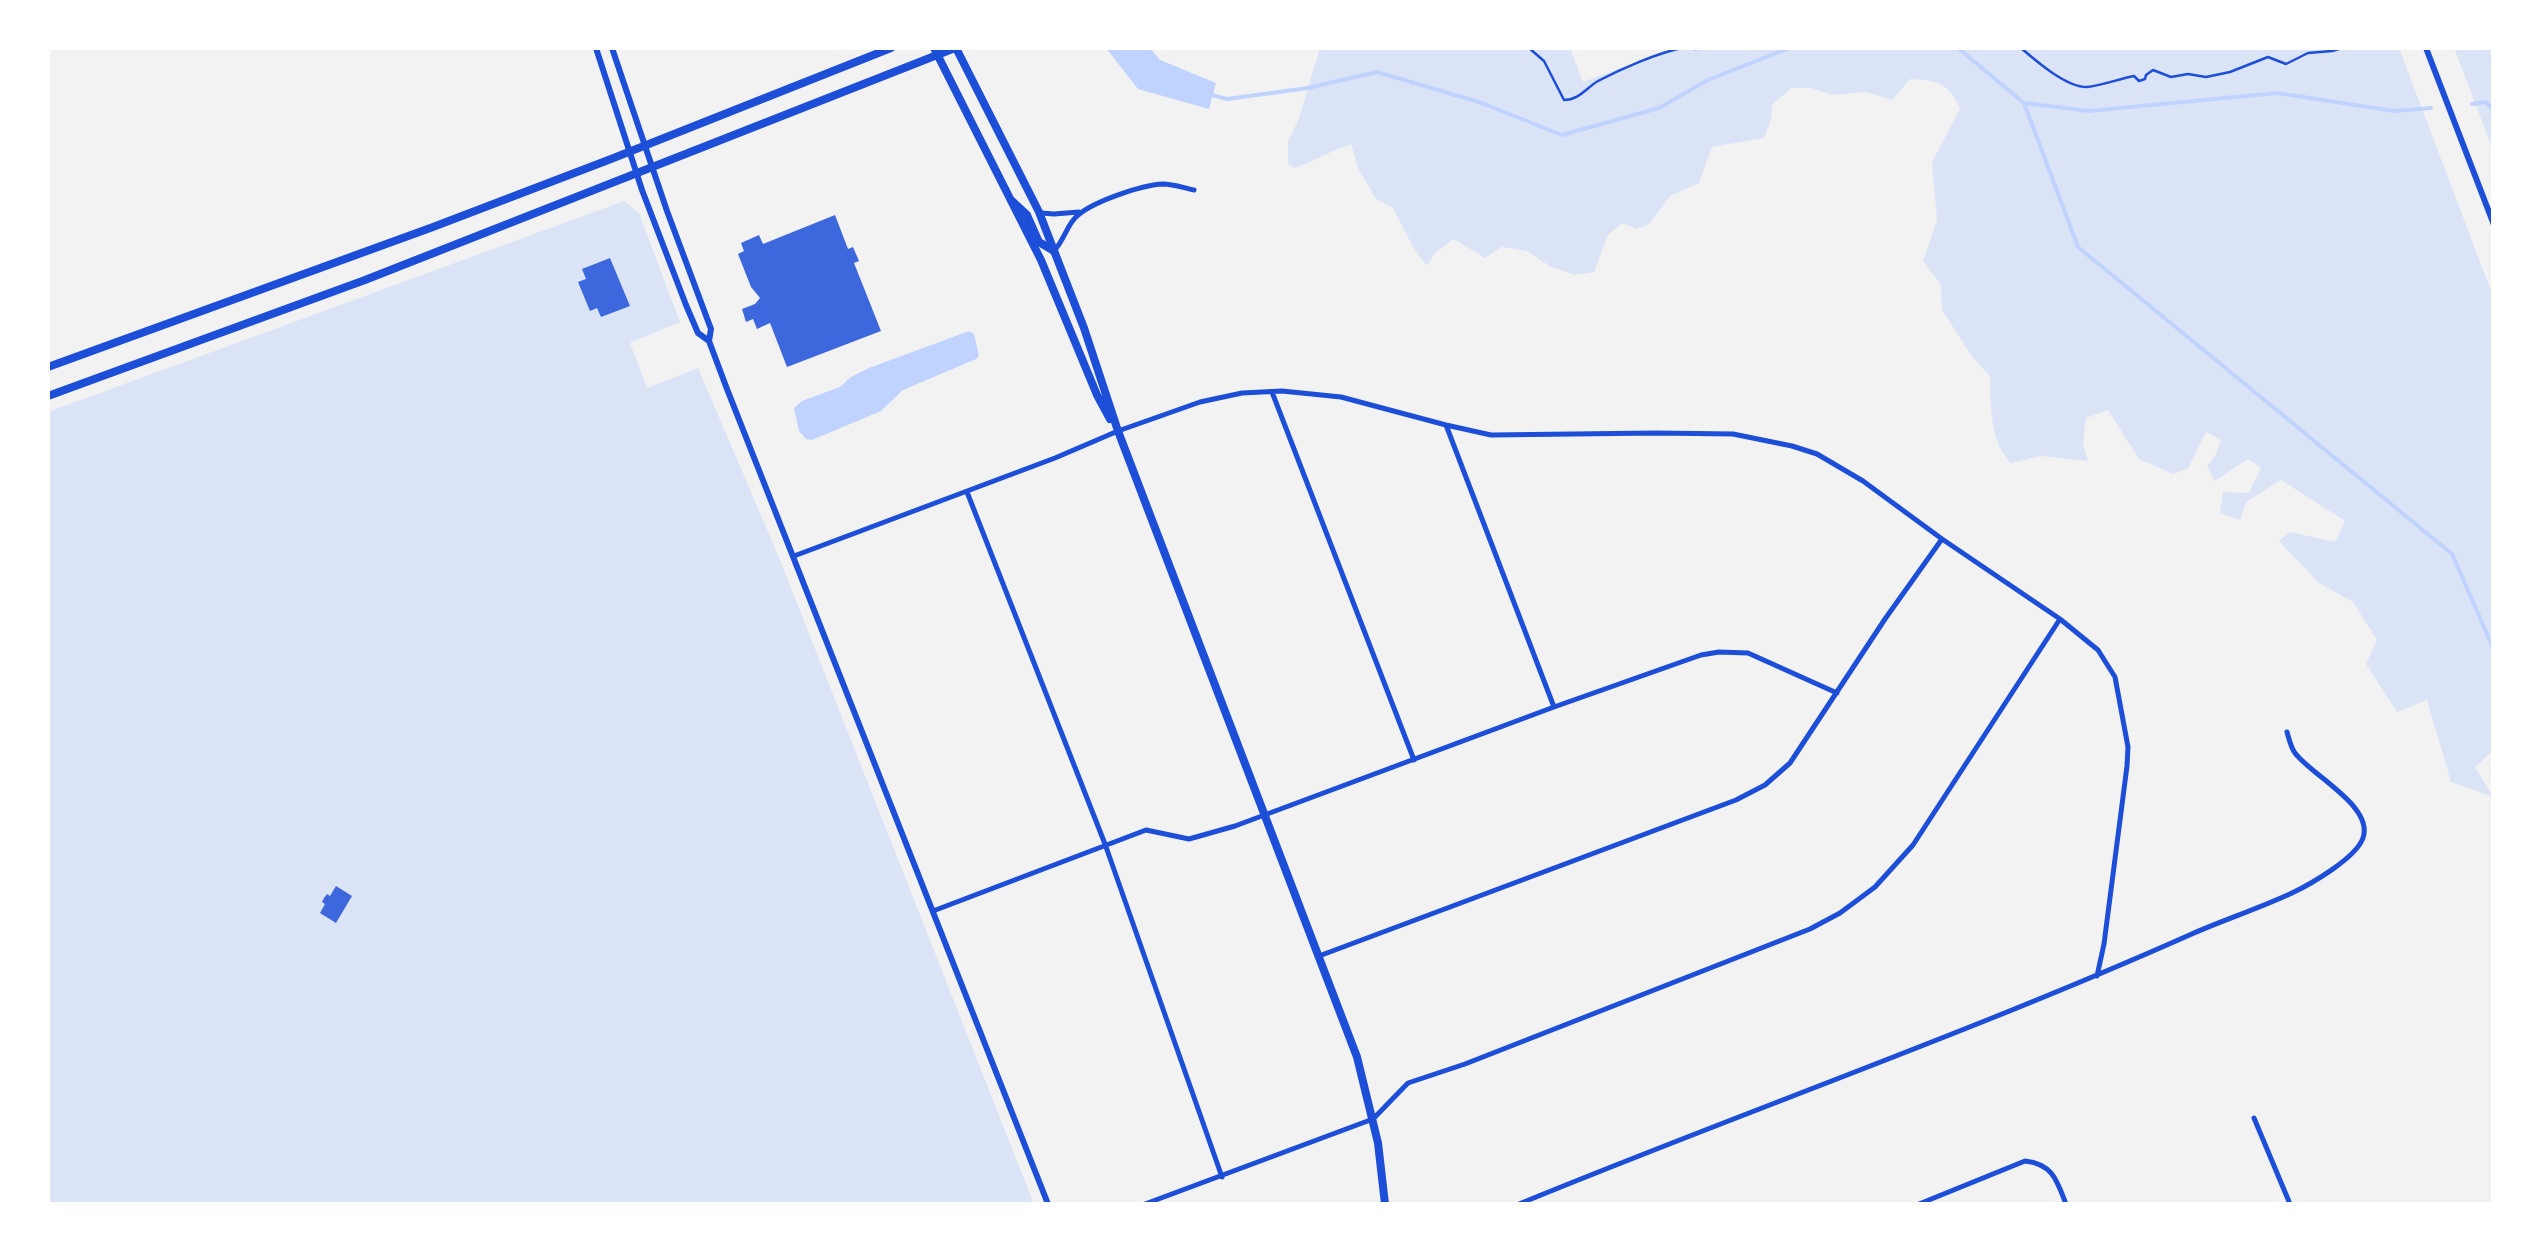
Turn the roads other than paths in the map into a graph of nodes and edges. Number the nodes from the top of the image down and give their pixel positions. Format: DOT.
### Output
graph roads {
  1 [pos="596,48"];
  2 [pos="612,48"];
  3 [pos="892,48"];
  4 [pos="956,48"];
  5 [pos="2426,48"];
  6 [pos="936,51"];
  7 [pos="645,146"];
  8 [pos="629,152"];
  9 [pos="652,168"];
  10 [pos="637,174"];
  11 [pos="1194,190"];
  12 [pos="1012,202"];
  13 [pos="1038,212"];
  14 [pos="1082,212"];
  15 [pos="2494,225"];
  16 [pos="1054,251"];
  17 [pos="709,341"];
  18 [pos="48,367"];
  19 [pos="1272,392"];
  20 [pos="48,396"];
  21 [pos="1446,426"];
  22 [pos="1118,431"];
  23 [pos="967,492"];
  24 [pos="1942,539"];
  25 [pos="794,556"];
  26 [pos="2060,619"];
  27 [pos="1838,692"];
  28 [pos="1554,706"];
  29 [pos="2286,732"];
  30 [pos="1414,760"];
  31 [pos="1264,815"];
  32 [pos="1106,844"];
  33 [pos="934,911"];
  34 [pos="1319,956"];
  35 [pos="2097,976"];
  36 [pos="2254,1118"];
  37 [pos="1373,1119"];
  38 [pos="1222,1176"];
  39 [pos="1048,1204"];
  40 [pos="1145,1204"];
  41 [pos="1384,1204"];
  42 [pos="1520,1204"];
  43 [pos="1922,1204"];
  44 [pos="2066,1204"];
  45 [pos="2290,1204"];
  1 -- 8 [label="main road"];
  2 -- 7 [label="main road"];
  3 -- 7 [label="main road"];
  4 -- 6 [label="main road"];
  4 -- 13 [label="main road"];
  5 -- 15 [label="main road"];
  6 -- 9 [label="main road"];
  6 -- 12 [label="main road"];
  7 -- 8 [label="main road"];
  7 -- 9 [label="main road"];
  8 -- 10 [label="main road"];
  8 -- 18 [label="main road"];
  9 -- 10 [label="main road"];
  9 -- 17 [label="main road"];
  10 -- 17 [label="main road"];
  10 -- 20 [label="main road"];
  11 -- 14 [label="street"];
  12 -- 16 [label="main road"];
  12 -- 22 [label="main road"];
  13 -- 14 [label="street"];
  13 -- 16 [label="main road"];
  14 -- 16 [label="street"];
  16 -- 22 [label="main road"];
  17 -- 25 [label="main road"];
  19 -- 21 [label="street"];
  19 -- 22 [label="street"];
  19 -- 30 [label="street"];
  21 -- 24 [label="street"];
  21 -- 28 [label="street"];
  22 -- 23 [label="street"];
  22 -- 31 [label="main road"];
  23 -- 25 [label="street"];
  23 -- 32 [label="street"];
  24 -- 26 [label="street"];
  24 -- 27 [label="street"];
  25 -- 33 [label="main road"];
  26 -- 35 [label="street"];
  26 -- 37 [label="street"];
  27 -- 28 [label="street"];
  27 -- 34 [label="street"];
  28 -- 30 [label="street"];
  29 -- 35 [label="street"];
  30 -- 31 [label="street"];
  31 -- 32 [label="street"];
  31 -- 34 [label="main road"];
  32 -- 33 [label="street"];
  32 -- 38 [label="street"];
  33 -- 39 [label="main road"];
  34 -- 37 [label="main road"];
  35 -- 42 [label="street"];
  36 -- 45 [label="street"];
  37 -- 38 [label="street"];
  37 -- 41 [label="main road"];
  38 -- 40 [label="street"];
  43 -- 44 [label="street"];
}
